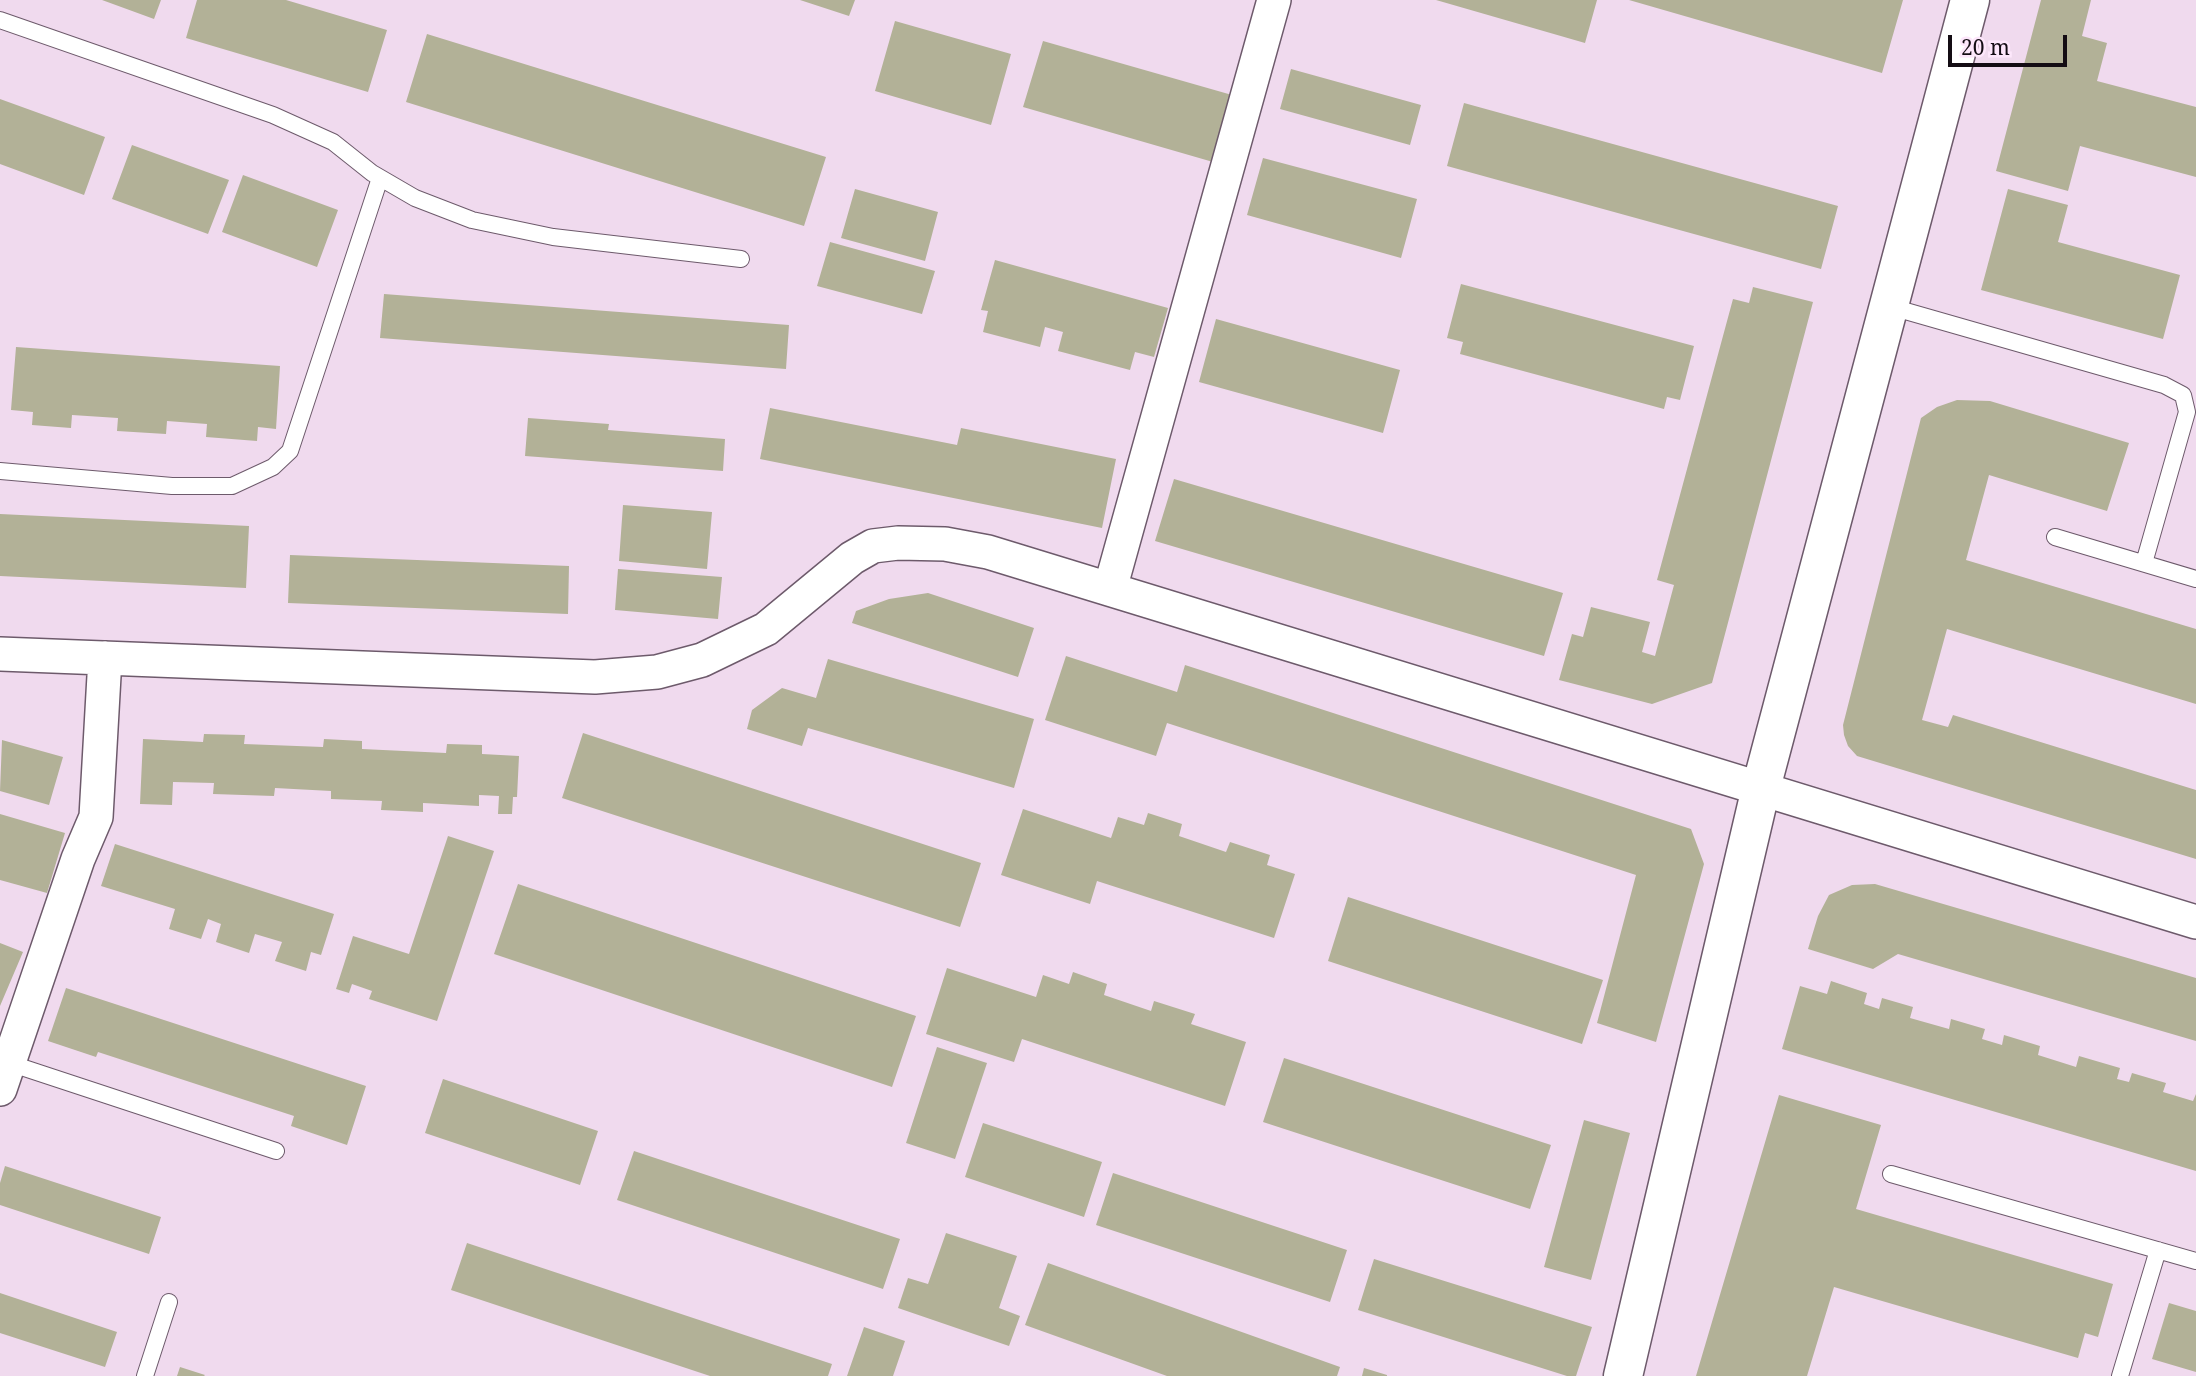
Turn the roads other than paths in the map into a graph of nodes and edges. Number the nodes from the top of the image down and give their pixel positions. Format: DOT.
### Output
graph roads {
  1 [pos="1275,0"];
  2 [pos="1970,0"];
  3 [pos="0,20"];
  4 [pos="380,178"];
  5 [pos="741,259"];
  6 [pos="1888,306"];
  7 [pos="0,471"];
  8 [pos="2055,537"];
  9 [pos="2144,563"];
  10 [pos="2196,579"];
  11 [pos="1110,589"];
  12 [pos="0,654"];
  13 [pos="105,658"];
  14 [pos="1761,788"];
  15 [pos="2196,922"];
  16 [pos="4,1076"];
  17 [pos="276,1151"];
  18 [pos="1891,1174"];
  19 [pos="2158,1250"];
  20 [pos="2196,1261"];
  21 [pos="169,1302"];
  22 [pos="145,1376"];
  23 [pos="1623,1376"];
  24 [pos="2119,1376"];
  1 -- 11 [label="street"];
  2 -- 6 [label="street"];
  3 -- 4 [label="lane"];
  4 -- 5 [label="lane"];
  4 -- 7 [label="lane"];
  6 -- 9 [label="lane"];
  6 -- 14 [label="street"];
  8 -- 9 [label="lane"];
  9 -- 10 [label="lane"];
  11 -- 13 [label="street"];
  11 -- 14 [label="street"];
  12 -- 13 [label="street"];
  13 -- 16 [label="street"];
  14 -- 15 [label="street"];
  14 -- 23 [label="street"];
  16 -- 17 [label="lane"];
  18 -- 19 [label="lane"];
  19 -- 20 [label="lane"];
  19 -- 24 [label="lane"];
  21 -- 22 [label="lane"];
}
